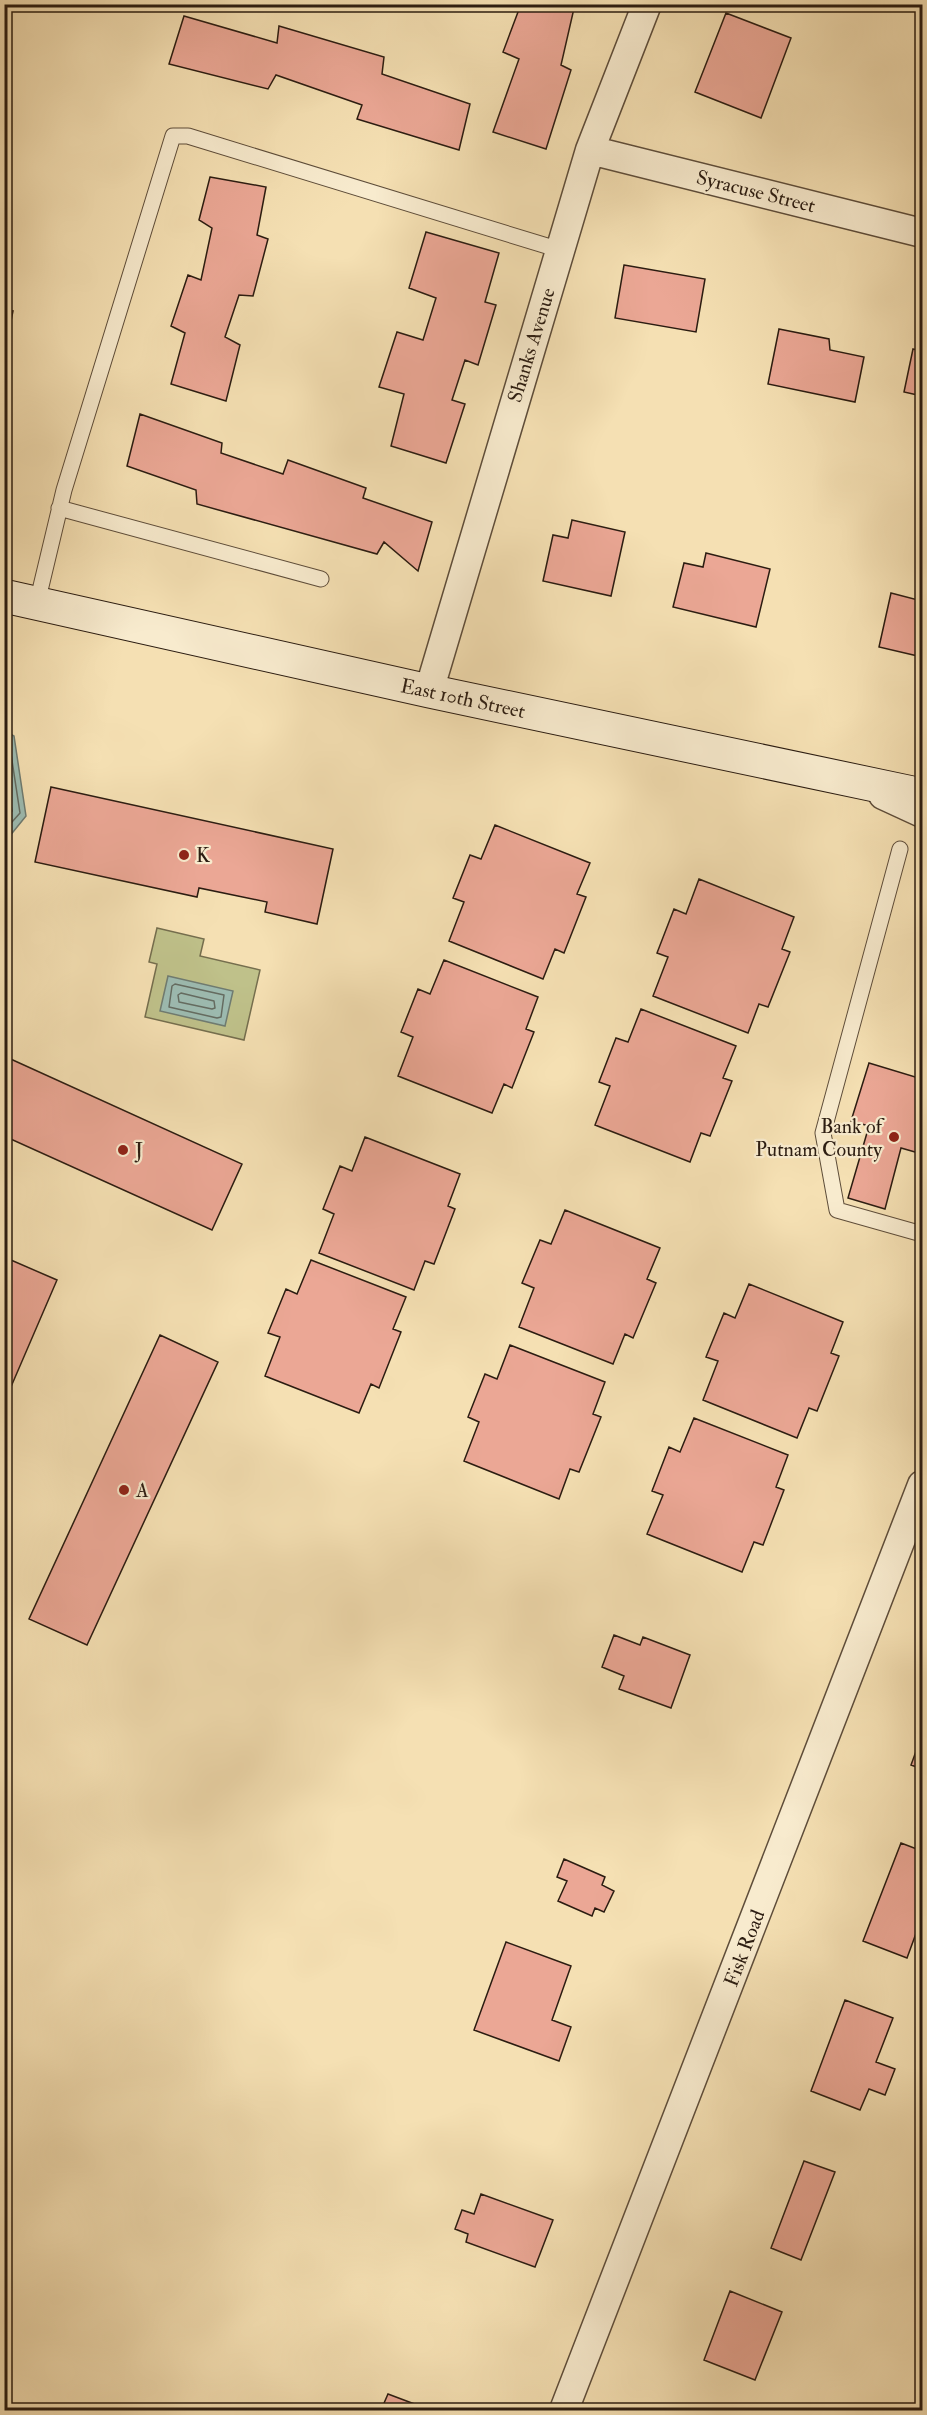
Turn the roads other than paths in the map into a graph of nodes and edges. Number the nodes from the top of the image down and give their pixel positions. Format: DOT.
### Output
graph roads {
  1 [pos="646,4"];
  2 [pos="590,150"];
  3 [pos="922,233"];
  4 [pos="560,250"];
  5 [pos="60,508"];
  6 [pos="321,579"];
  7 [pos="4,596"];
  8 [pos="37,603"];
  9 [pos="429,691"];
  10 [pos="848,780"];
  11 [pos="922,795"];
  12 [pos="922,813"];
  13 [pos="900,849"];
  14 [pos="922,1234"];
  15 [pos="922,1485"];
  16 [pos="564,2410"];
  1 -- 2 [label="street, Shanks Avenue"];
  2 -- 3 [label="street, Syracuse Street"];
  2 -- 4 [label="street, Shanks Avenue"];
  4 -- 5 [label="lane"];
  4 -- 9 [label="street, Shanks Avenue"];
  5 -- 6 [label="lane"];
  5 -- 8 [label="lane"];
  7 -- 8 [label="main road, East 10th Street"];
  8 -- 9 [label="main road, East 10th Street"];
  9 -- 10 [label="main road, East 10th Street"];
  10 -- 11 [label="main road, East 10th Street"];
  10 -- 12 [label="street"];
  13 -- 14 [label="lane"];
  15 -- 16 [label="street, Fisk Road"];
}
